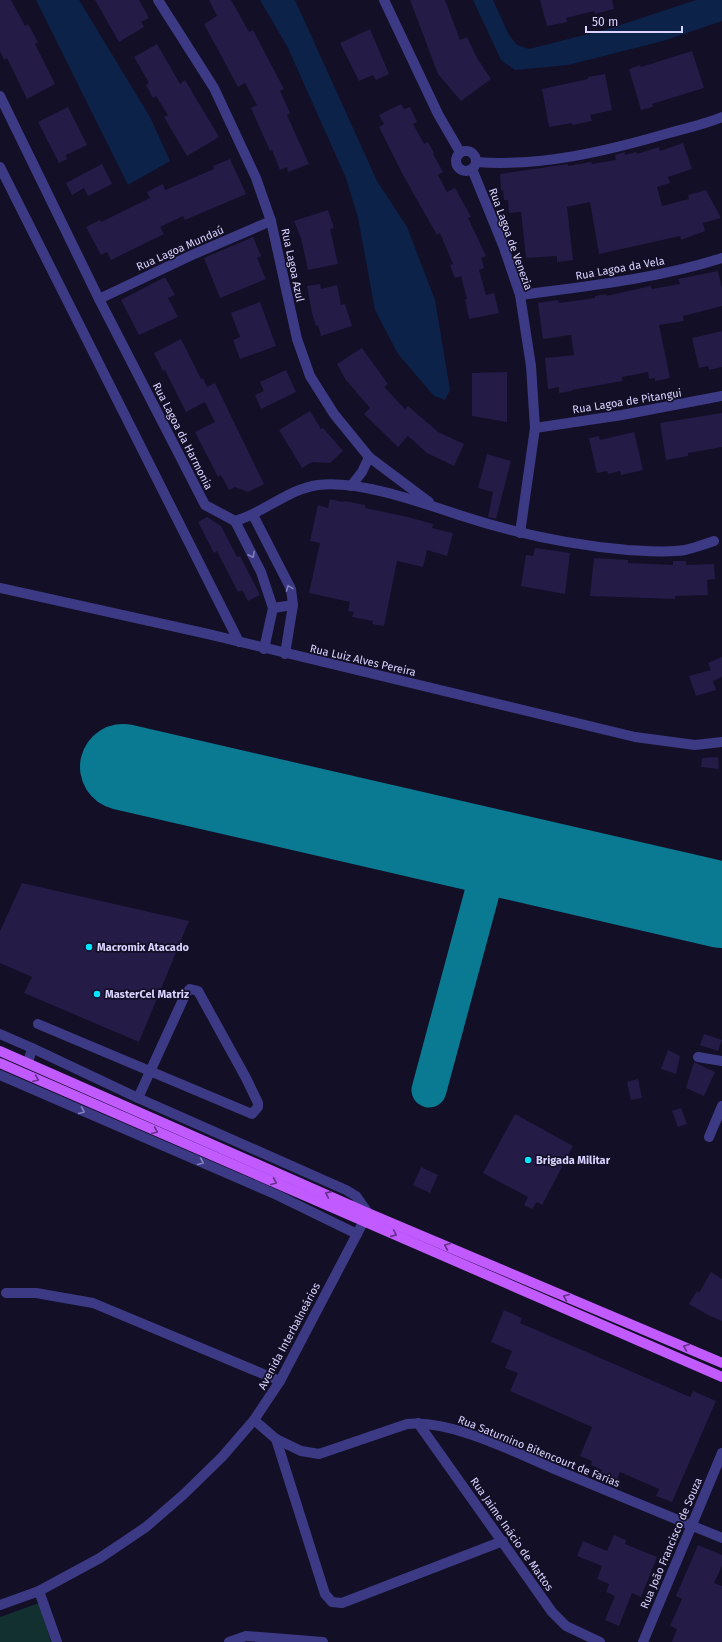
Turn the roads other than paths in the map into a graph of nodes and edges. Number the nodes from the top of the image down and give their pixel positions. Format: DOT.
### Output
graph roads {
  1 [pos="158,0"];
  2 [pos="384,0"];
  3 [pos="0,96"];
  4 [pos="722,117"];
  5 [pos="460,152"];
  6 [pos="474,166"];
  7 [pos="0,167"];
  8 [pos="271,222"];
  9 [pos="722,258"];
  10 [pos="520,295"];
  11 [pos="99,299"];
  12 [pos="722,396"];
  13 [pos="535,428"];
  14 [pos="369,457"];
  15 [pos="350,486"];
  16 [pos="436,507"];
  17 [pos="253,515"];
  18 [pos="234,521"];
  19 [pos="520,533"];
  20 [pos="714,541"];
  21 [pos="278,564"];
  22 [pos="261,572"];
  23 [pos="0,588"];
  24 [pos="293,605"];
  25 [pos="273,608"];
  26 [pos="239,642"];
  27 [pos="264,649"];
  28 [pos="285,654"];
  29 [pos="722,742"];
  30 [pos="38,1024"];
  31 [pos="0,1034"];
  32 [pos="32,1048"];
  33 [pos="0,1051"];
  34 [pos="698,1057"];
  35 [pos="722,1061"];
  36 [pos="28,1063"];
  37 [pos="0,1064"];
  38 [pos="150,1072"];
  39 [pos="4,1077"];
  40 [pos="138,1098"];
  41 [pos="722,1106"];
  42 [pos="709,1137"];
  43 [pos="366,1217"];
  44 [pos="357,1234"];
  45 [pos="6,1294"];
  46 [pos="722,1362"];
  47 [pos="722,1377"];
  48 [pos="280,1381"];
  49 [pos="254,1420"];
  50 [pos="418,1423"];
  51 [pos="276,1439"];
  52 [pos="722,1453"];
  53 [pos="691,1526"];
  54 [pos="722,1538"];
  55 [pos="503,1541"];
  56 [pos="39,1591"];
  57 [pos="0,1605"];
  58 [pos="57,1642"];
  59 [pos="229,1642"];
  60 [pos="322,1642"];
  61 [pos="600,1642"];
  62 [pos="643,1642"];
  1 -- 8 [label="street, Rua Lagoa Azul"];
  2 -- 5 [label="street"];
  3 -- 11 [label="street, Rua Lagoa da Harmonia"];
  4 -- 6 [label="street"];
  5 -- 6 [label="street"];
  5 -- 6 [label="street"];
  6 -- 10 [label="street, Rua Lagoa de Venezia"];
  7 -- 26 [label="street"];
  8 -- 11 [label="street, Rua Lagoa Mundaú"];
  8 -- 14 [label="street, Rua Lagoa Azul"];
  9 -- 10 [label="street, Rua Lagoa da Vela"];
  10 -- 13 [label="street, Rua Lagoa de Venezia"];
  11 -- 18 [label="street, Rua Lagoa da Harmonia"];
  12 -- 13 [label="street, Rua Lagoa de Pitangui"];
  13 -- 19 [label="street, Rua Lagoa de Venezia"];
  14 -- 15 [label="street"];
  14 -- 16 [label="street, Rua Lagoa Azul"];
  15 -- 16 [label="street"];
  15 -- 17 [label="street"];
  16 -- 19 [label="street"];
  17 -- 18 [label="street"];
  17 -- 21 [label="street"];
  18 -- 22 [label="street, one-way"];
  19 -- 20 [label="street"];
  21 -- 22 [label="street"];
  24 -- 21 [label="street, one-way"];
  22 -- 25 [label="street"];
  23 -- 26 [label="street, Rua Luiz Alves Pereira"];
  24 -- 25 [label="street"];
  24 -- 28 [label="street"];
  25 -- 27 [label="street"];
  26 -- 27 [label="street, Rua Luiz Alves Pereira"];
  27 -- 28 [label="street, Rua Luiz Alves Pereira"];
  28 -- 29 [label="street, Rua Luiz Alves Pereira"];
  30 -- 38 [label="street"];
  31 -- 32 [label="street"];
  32 -- 36 [label="street"];
  32 -- 40 [label="street"];
  33 -- 36 [label="main road"];
  34 -- 35 [label="street"];
  43 -- 36 [label="main road, one-way"];
  37 -- 43 [label="main road, one-way"];
  38 -- 38 [label="street"];
  38 -- 40 [label="street"];
  39 -- 44 [label="street, one-way"];
  40 -- 43 [label="street"];
  41 -- 42 [label="street"];
  43 -- 44 [label="street, Avenida Interbalneários"];
  46 -- 43 [label="main road, one-way"];
  43 -- 47 [label="main road, one-way"];
  44 -- 48 [label="street, Avenida Interbalneários"];
  45 -- 48 [label="street"];
  48 -- 49 [label="street, Avenida Interbalneários"];
  49 -- 51 [label="street, Rua Saturnino Bitencourt de Farias"];
  49 -- 56 [label="street, Avenida Interbalneários"];
  50 -- 51 [label="street, Rua Saturnino Bitencourt de Farias"];
  50 -- 53 [label="street, Rua Saturnino Bitencourt de Farias"];
  50 -- 55 [label="street, Rua Jaime Inácio de Mattos"];
  51 -- 55 [label="street"];
  52 -- 53 [label="street, Rua João Francisco de Souza"];
  53 -- 54 [label="street, Rua Saturnino Bitencourt de Farias"];
  53 -- 62 [label="street, Rua João Francisco de Souza"];
  55 -- 61 [label="street, Rua Jaime Inácio de Mattos"];
  56 -- 57 [label="street, Avenida Interbalneários"];
  56 -- 58 [label="street"];
  59 -- 60 [label="street"];
}
